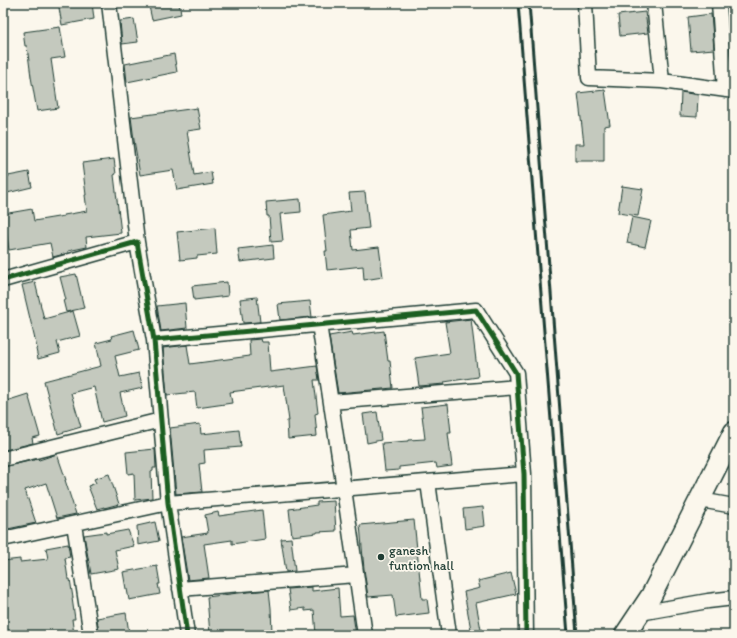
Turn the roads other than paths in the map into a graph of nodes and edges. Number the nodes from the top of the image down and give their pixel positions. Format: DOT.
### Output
graph roads {
  1 [pos="109,3"];
  2 [pos="585,3"];
  3 [pos="654,3"];
  4 [pos="719,3"];
  5 [pos="662,81"];
  6 [pos="729,90"];
  7 [pos="137,242"];
  8 [pos="3,280"];
  9 [pos="319,324"];
  10 [pos="154,340"];
  11 [pos="517,387"];
  12 [pos="331,402"];
  13 [pos="161,420"];
  14 [pos="734,432"];
  15 [pos="3,458"];
  16 [pos="524,474"];
  17 [pos="428,482"];
  18 [pos="344,489"];
  19 [pos="700,500"];
  20 [pos="168,503"];
  21 [pos="734,506"];
  22 [pos="74,524"];
  23 [pos="3,539"];
  24 [pos="356,575"];
  25 [pos="180,589"];
  26 [pos="734,598"];
  27 [pos="640,613"];
  28 [pos="91,635"];
  29 [pos="187,635"];
  30 [pos="365,635"];
  31 [pos="449,635"];
  32 [pos="526,635"];
  33 [pos="625,635"];
  1 -- 7 [label="street"];
  2 -- 5 [label="street"];
  3 -- 5 [label="street"];
  4 -- 6 [label="street"];
  5 -- 6 [label="street"];
  7 -- 8 [label="street"];
  7 -- 10 [label="street"];
  9 -- 10 [label="street"];
  9 -- 11 [label="street"];
  9 -- 12 [label="street"];
  10 -- 13 [label="street"];
  11 -- 12 [label="street"];
  11 -- 16 [label="street"];
  12 -- 18 [label="street"];
  13 -- 15 [label="street"];
  13 -- 20 [label="street"];
  14 -- 19 [label="main road"];
  16 -- 17 [label="street"];
  16 -- 32 [label="street"];
  17 -- 18 [label="street"];
  17 -- 31 [label="street"];
  18 -- 20 [label="street"];
  18 -- 24 [label="street"];
  19 -- 21 [label="street"];
  19 -- 27 [label="main road"];
  20 -- 22 [label="street"];
  20 -- 25 [label="street"];
  22 -- 23 [label="street"];
  22 -- 28 [label="street"];
  24 -- 25 [label="street"];
  24 -- 30 [label="street"];
  25 -- 29 [label="street"];
  26 -- 27 [label="street"];
  27 -- 33 [label="main road"];
}
